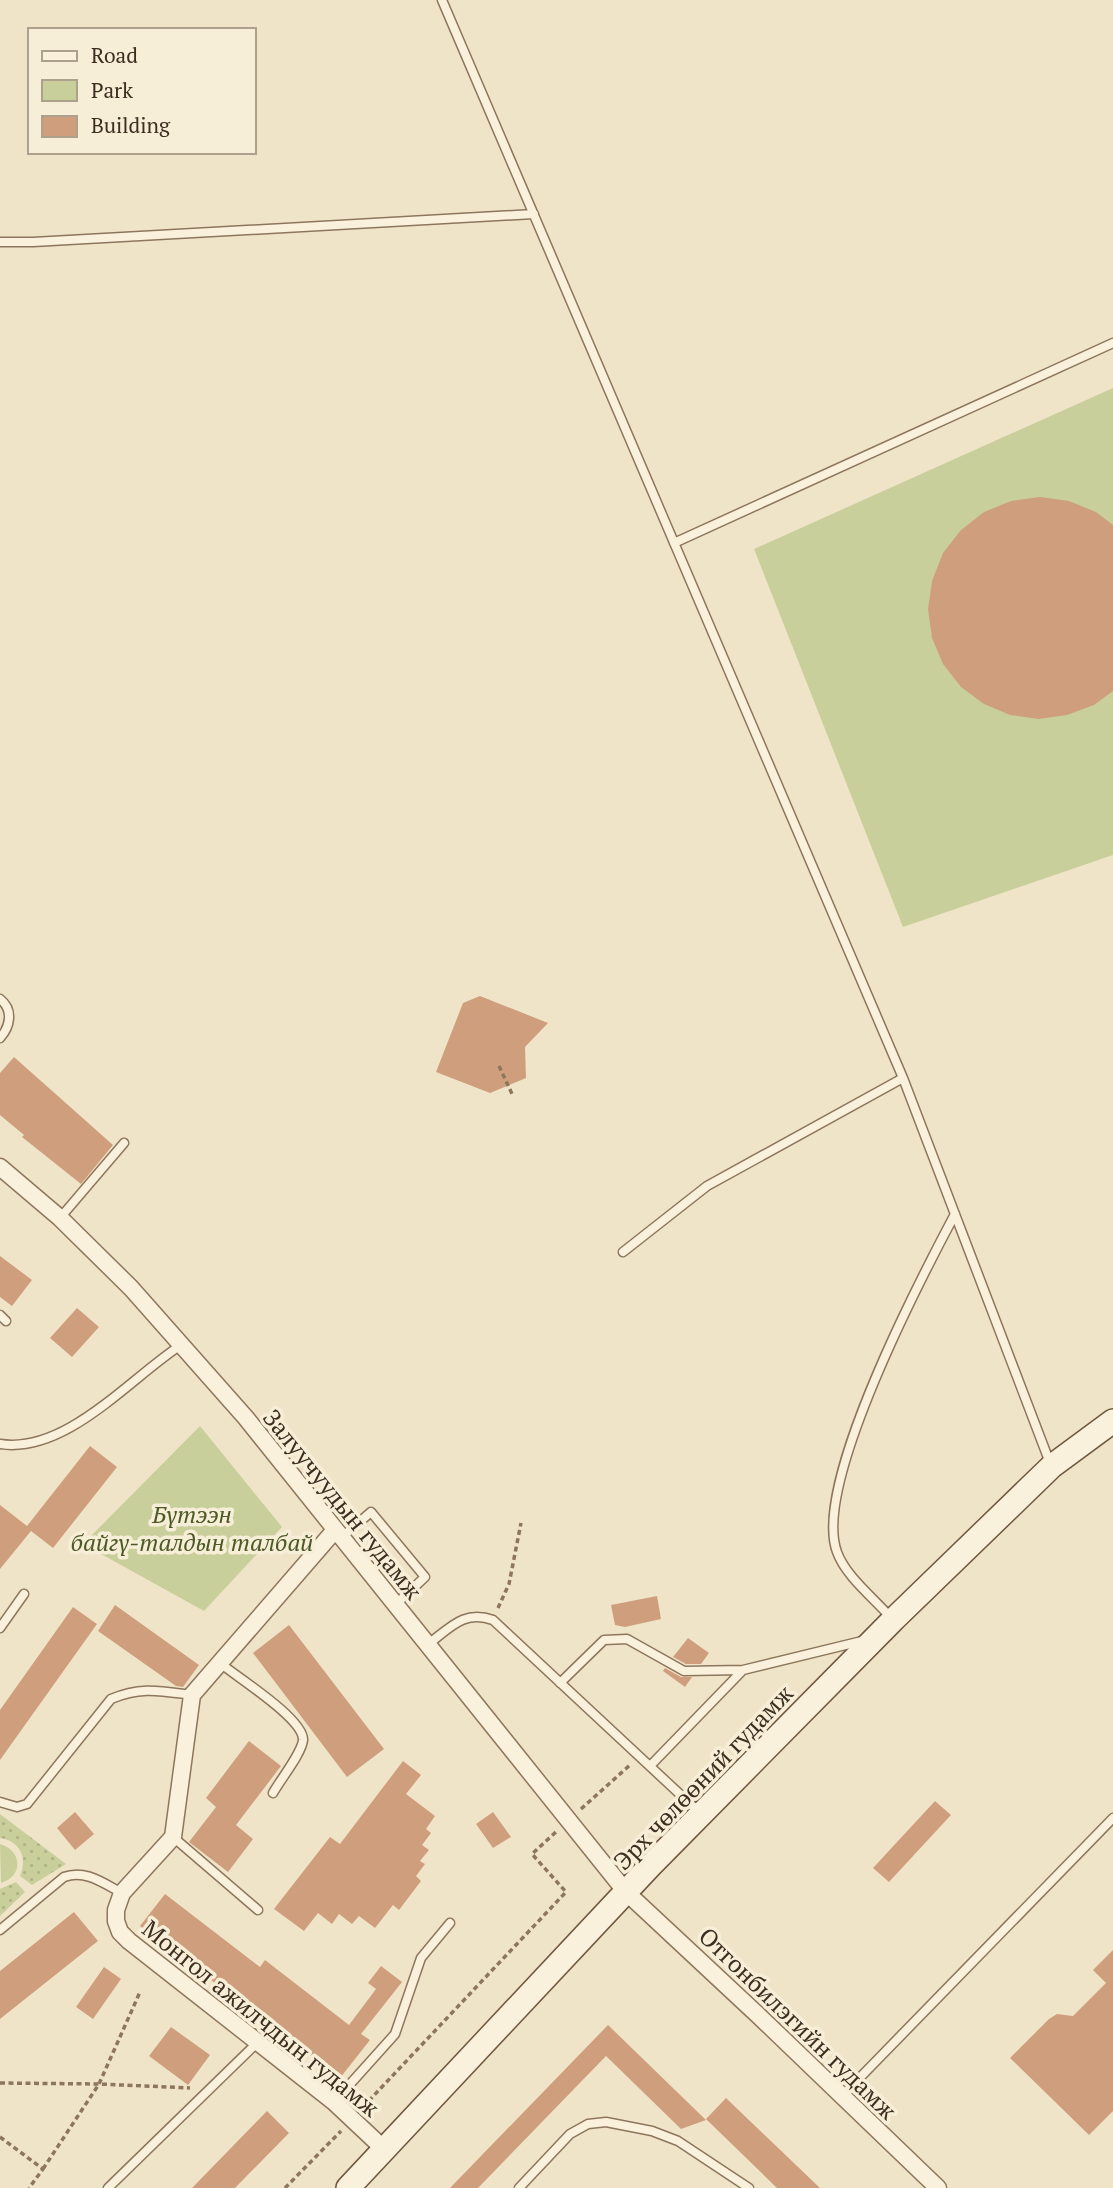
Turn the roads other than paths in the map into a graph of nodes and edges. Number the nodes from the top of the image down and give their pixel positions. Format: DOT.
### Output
graph roads {
  1 [pos="442,0"];
  2 [pos="534,214"];
  3 [pos="0,242"];
  4 [pos="1113,343"];
  5 [pos="674,543"];
  6 [pos="0,999"];
  7 [pos="0,1038"];
  8 [pos="903,1079"];
  9 [pos="124,1143"];
  10 [pos="0,1167"];
  11 [pos="955,1214"];
  12 [pos="60,1218"];
  13 [pos="623,1252"];
  14 [pos="181,1345"];
  15 [pos="1113,1421"];
  16 [pos="0,1444"];
  17 [pos="1052,1466"];
  18 [pos="338,1534"];
  19 [pos="24,1594"];
  20 [pos="395,1605"];
  21 [pos="893,1620"];
  22 [pos="0,1628"];
  23 [pos="876,1638"];
  24 [pos="427,1645"];
  25 [pos="220,1663"];
  26 [pos="743,1670"];
  27 [pos="561,1683"];
  28 [pos="192,1695"];
  29 [pos="650,1766"];
  30 [pos="273,1793"];
  31 [pos="0,1802"];
  32 [pos="701,1815"];
  33 [pos="1113,1818"];
  34 [pos="173,1838"];
  35 [pos="626,1892"];
  36 [pos="122,1893"];
  37 [pos="257,1910"];
  38 [pos="450,1923"];
  39 [pos="0,1930"];
  40 [pos="258,2042"];
  41 [pos="842,2096"];
  42 [pos="334,2102"];
  43 [pos="386,2150"];
  44 [pos="108,2188"];
  45 [pos="348,2188"];
  46 [pos="519,2188"];
  47 [pos="749,2188"];
  48 [pos="938,2188"];
  1 -- 2 [label="lane"];
  2 -- 3 [label="lane"];
  2 -- 5 [label="lane"];
  4 -- 5 [label="lane"];
  5 -- 8 [label="lane"];
  6 -- 7 [label="lane"];
  8 -- 11 [label="lane"];
  8 -- 13 [label="lane"];
  9 -- 12 [label="lane"];
  10 -- 12 [label="street, Залуучуудын гудамж"];
  11 -- 17 [label="lane"];
  11 -- 21 [label="lane"];
  12 -- 14 [label="street, Залуучуудын гудамж"];
  14 -- 16 [label="lane"];
  14 -- 18 [label="street, Залуучуудын гудамж"];
  15 -- 17 [label="main road, Эрх чөлөөний гудамж"];
  17 -- 21 [label="main road, Эрх чөлөөний гудамж"];
  18 -- 20 [label="street, Залуучуудын гудамж"];
  18 -- 20 [label="lane"];
  18 -- 25 [label="street"];
  19 -- 22 [label="lane"];
  20 -- 24 [label="street, Залуучуудын гудамж"];
  21 -- 23 [label="main road, Эрх чөлөөний гудамж"];
  23 -- 26 [label="lane"];
  23 -- 32 [label="main road, Эрх чөлөөний гудамж"];
  24 -- 27 [label="lane"];
  24 -- 35 [label="street, Залуучуудын гудамж"];
  25 -- 28 [label="street"];
  25 -- 30 [label="lane"];
  26 -- 27 [label="lane"];
  26 -- 29 [label="lane"];
  27 -- 29 [label="lane"];
  28 -- 31 [label="lane"];
  28 -- 34 [label="street"];
  29 -- 32 [label="lane"];
  32 -- 35 [label="main road, Эрх чөлөөний гудамж"];
  33 -- 41 [label="lane"];
  34 -- 36 [label="street"];
  34 -- 37 [label="lane"];
  35 -- 41 [label="street, Отгонбилэгийн гудамж"];
  35 -- 43 [label="main road, Эрх чөлөөний гудамж"];
  36 -- 39 [label="lane"];
  36 -- 40 [label="street, Монгол ажилчдын гудамж"];
  38 -- 42 [label="lane"];
  40 -- 42 [label="street, Монгол ажилчдын гудамж"];
  40 -- 44 [label="lane"];
  41 -- 48 [label="street, Отгонбилэгийн гудамж"];
  42 -- 43 [label="street, Монгол ажилчдын гудамж"];
  43 -- 45 [label="main road, Эрх чөлөөний гудамж"];
  46 -- 47 [label="lane"];
}
